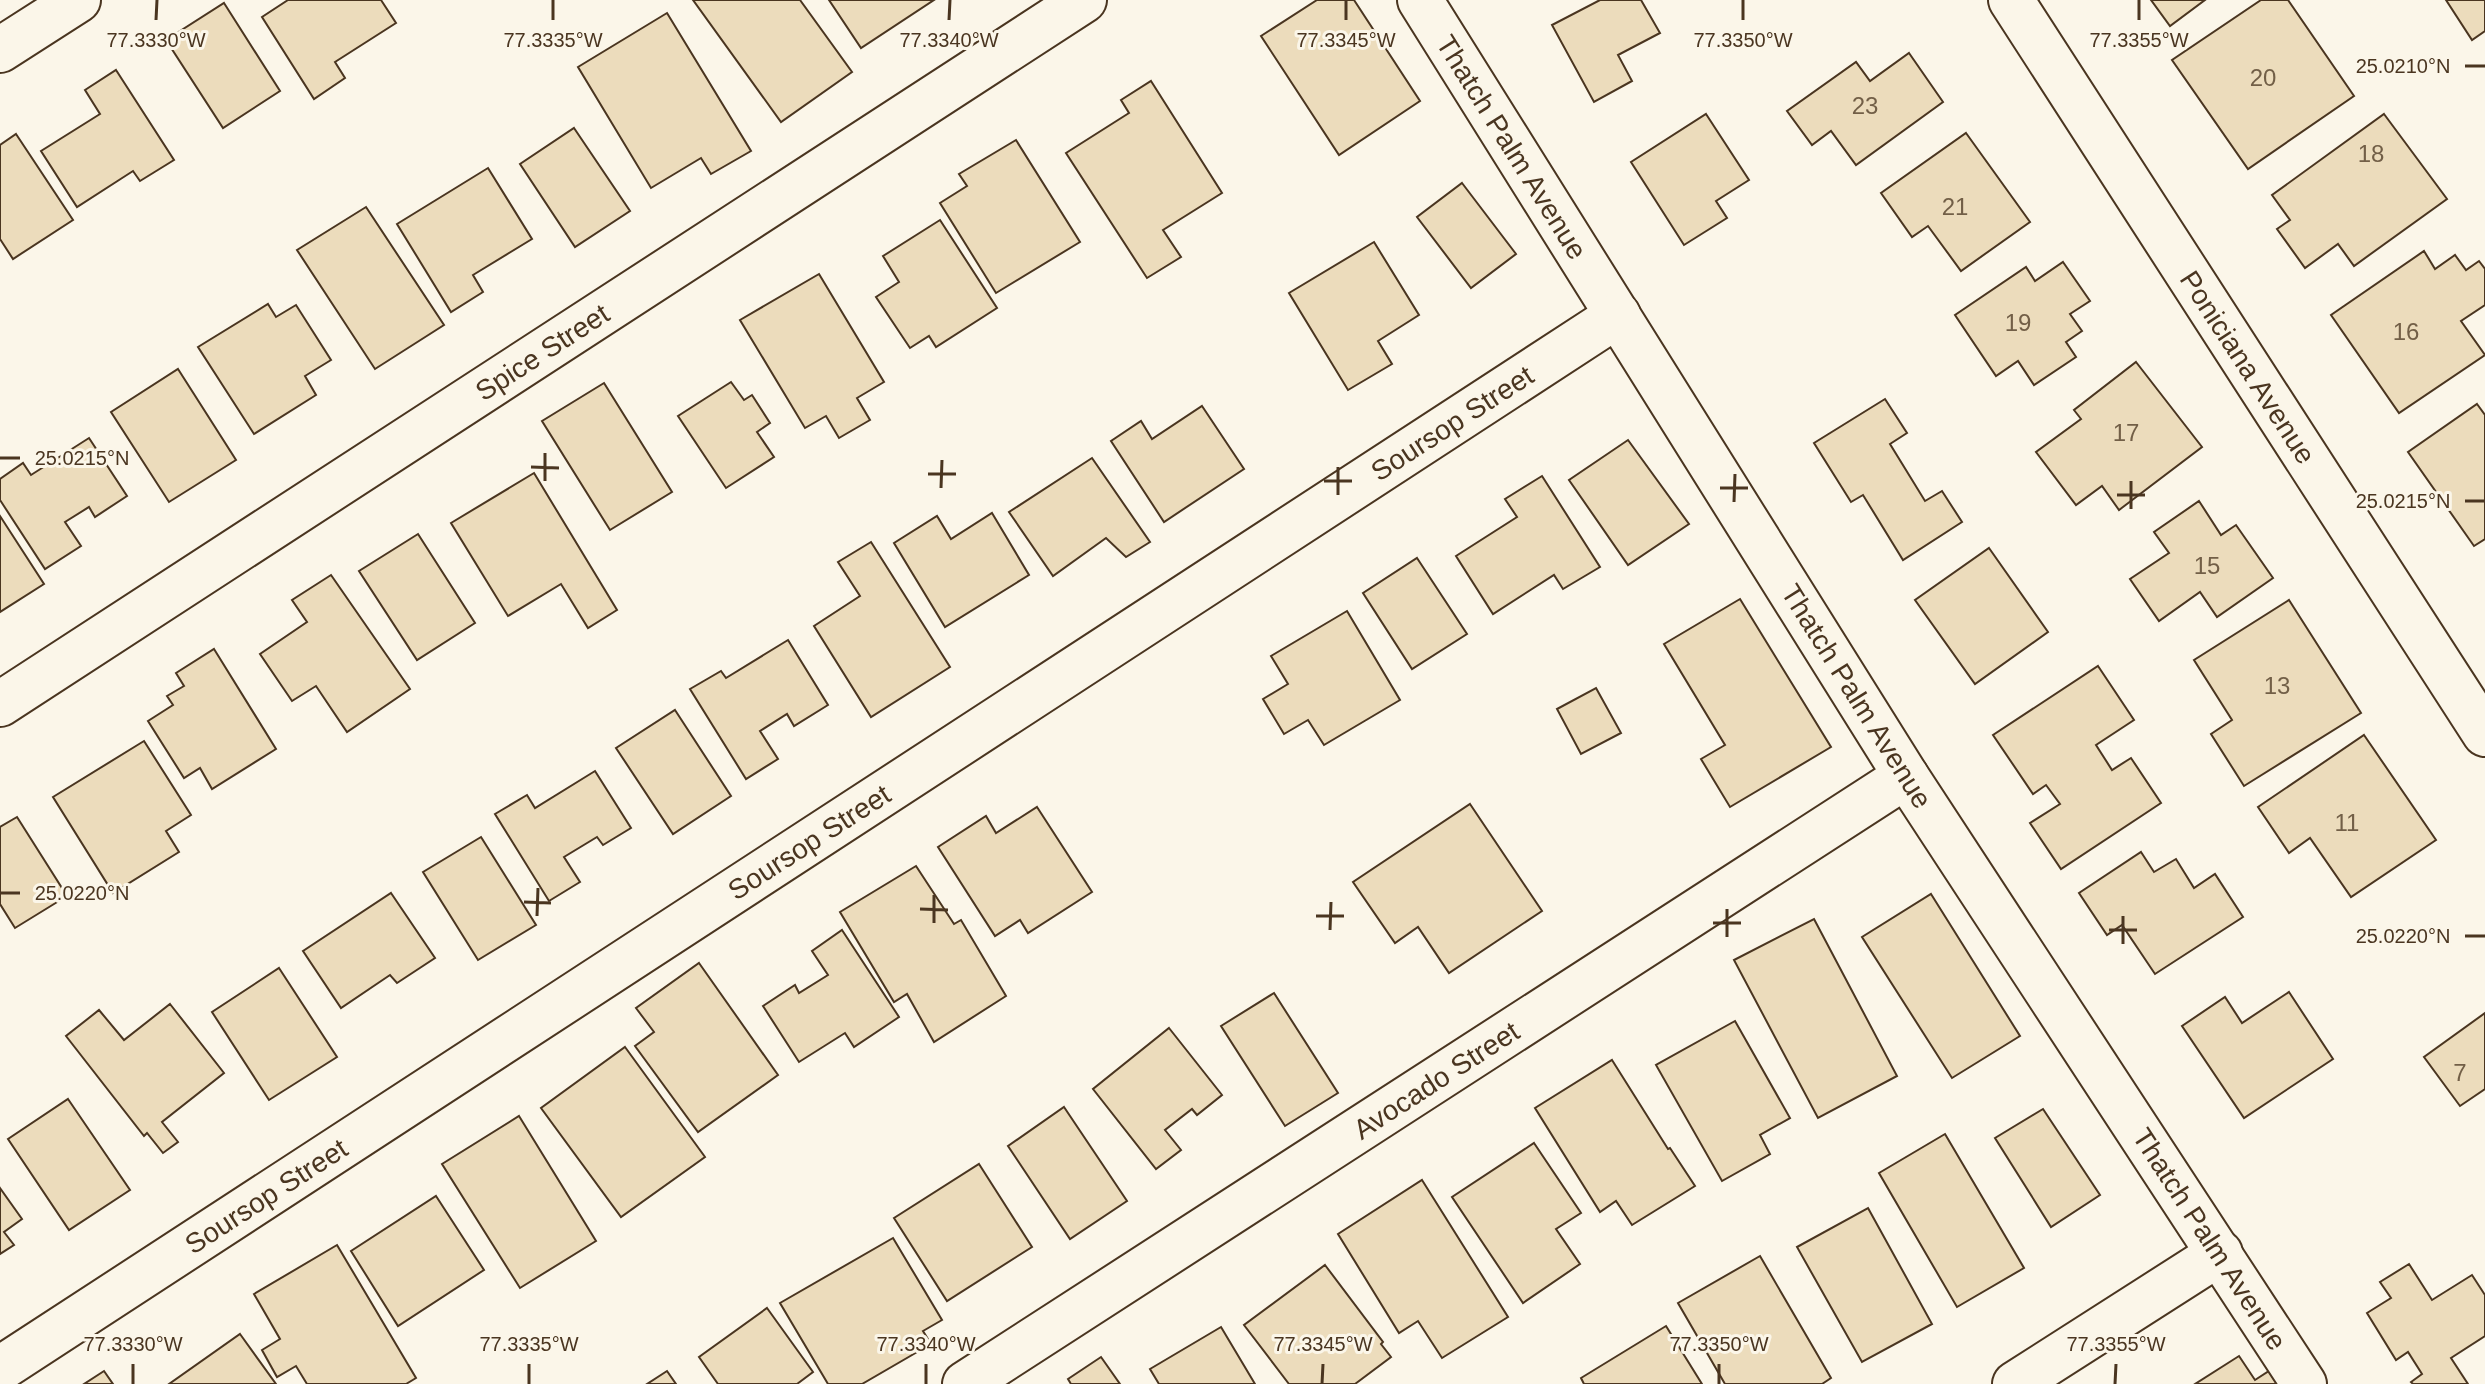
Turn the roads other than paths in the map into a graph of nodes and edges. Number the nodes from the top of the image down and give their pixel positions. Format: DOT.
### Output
graph roads {
  1 [pos="78,0"];
  2 [pos="1084,0"];
  3 [pos="1420,0"];
  4 [pos="2011,0"];
  5 [pos="0,50"];
  6 [pos="1618,315"];
  7 [pos="0,704"];
  8 [pos="2485,734"];
  9 [pos="1906,776"];
  10 [pos="2220,1253"];
  11 [pos="0,1369"];
  12 [pos="965,1384"];
  13 [pos="2015,1384"];
  14 [pos="2304,1384"];
  1 -- 5 [label="street"];
  2 -- 7 [label="street, Spice Street"];
  3 -- 6 [label="street, Thatch Palm Avenue"];
  4 -- 8 [label="street, Poniciana Avenue"];
  6 -- 9 [label="street, Thatch Palm Avenue"];
  6 -- 11 [label="street, Soursop Street"];
  9 -- 10 [label="street, Thatch Palm Avenue"];
  9 -- 12 [label="street, Avocado Street"];
  10 -- 13 [label="street"];
  10 -- 14 [label="street, Thatch Palm Avenue"];
}
